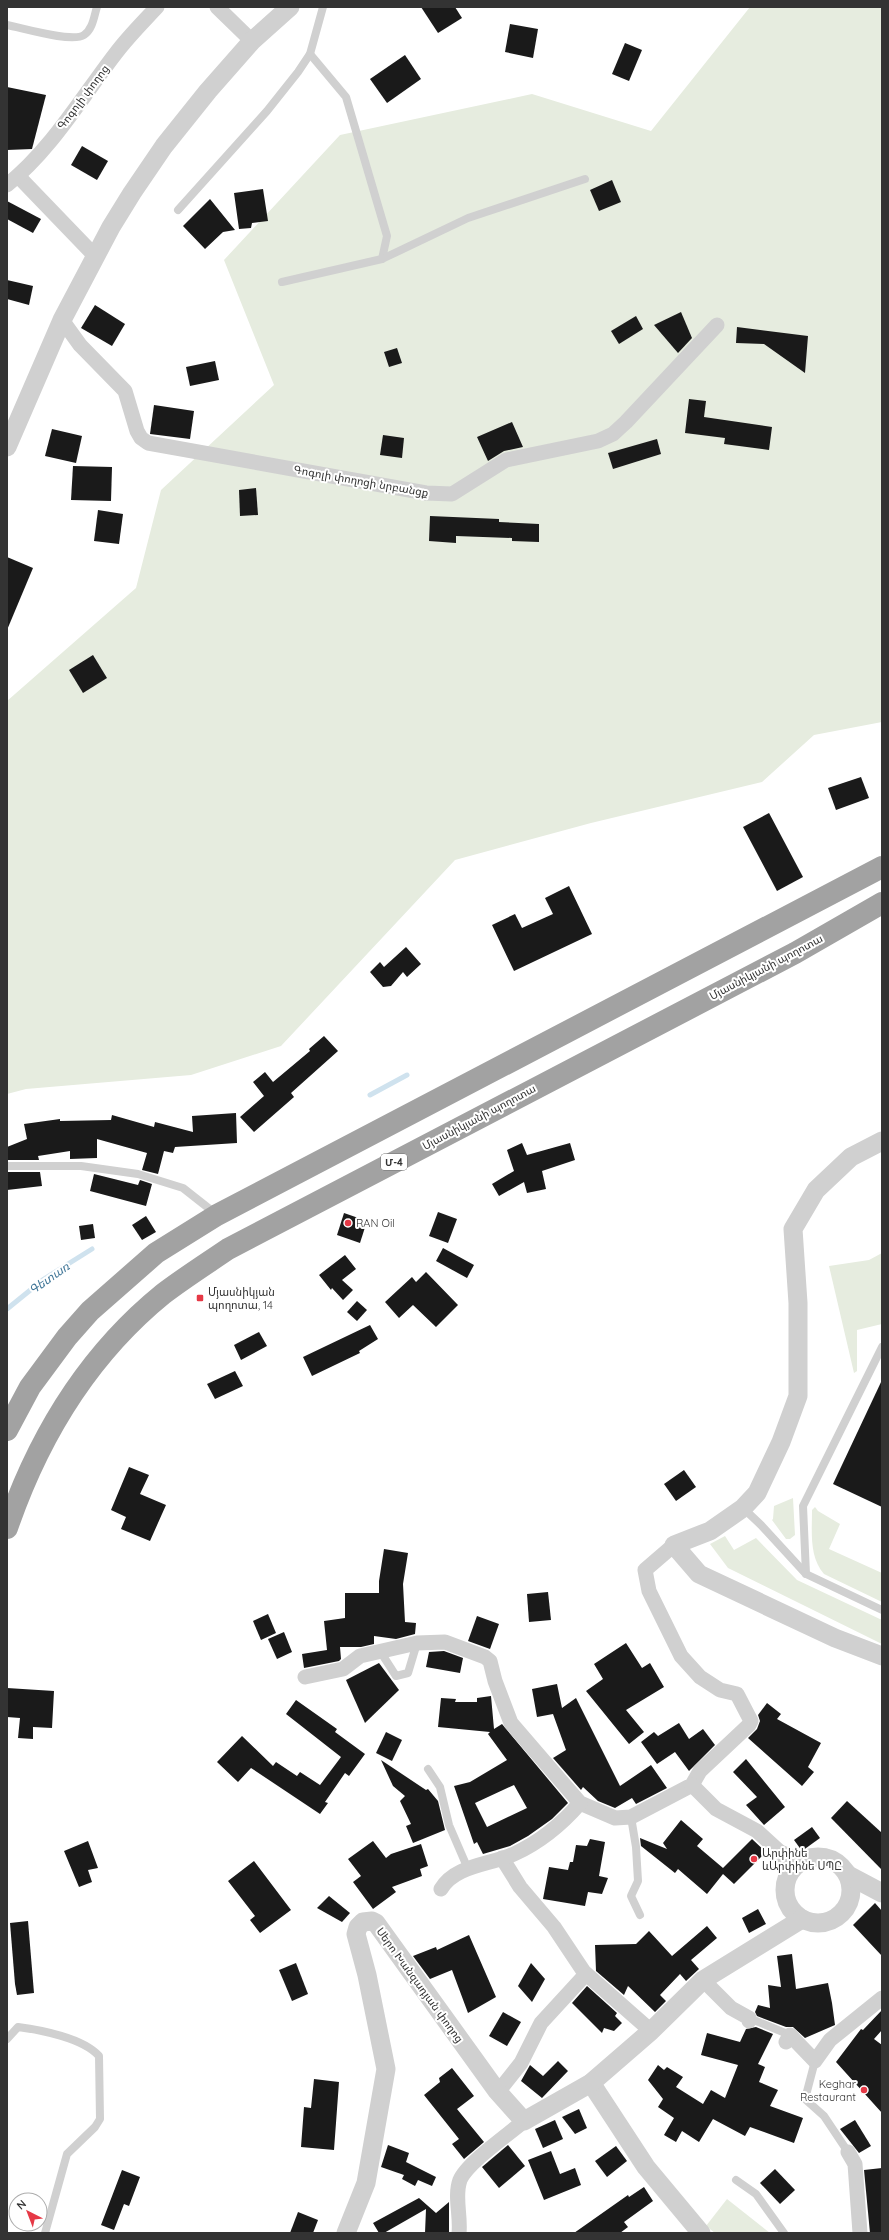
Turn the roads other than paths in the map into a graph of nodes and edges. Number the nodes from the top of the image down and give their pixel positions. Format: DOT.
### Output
graph roads {
  1 [pos="97,7"];
  2 [pos="157,7"];
  3 [pos="217,7"];
  4 [pos="290,7"];
  5 [pos="323,7"];
  6 [pos="7,25"];
  7 [pos="252,41"];
  8 [pos="310,54"];
  9 [pos="585,179"];
  10 [pos="13,181"];
  11 [pos="178,210"];
  12 [pos="95,256"];
  13 [pos="382,259"];
  14 [pos="282,282"];
  15 [pos="62,320"];
  16 [pos="717,325"];
  17 [pos="7,447"];
  18 [pos="882,867"];
  19 [pos="882,903"];
  20 [pos="882,1141"];
  21 [pos="7,1166"];
  22 [pos="217,1215"];
  23 [pos="882,1347"];
  24 [pos="7,1430"];
  25 [pos="743,1508"];
  26 [pos="7,1528"];
  27 [pos="674,1545"];
  28 [pos="806,1574"];
  29 [pos="882,1610"];
  30 [pos="417,1643"];
  31 [pos="380,1651"];
  32 [pos="882,1656"];
  33 [pos="305,1677"];
  34 [pos="428,1769"];
  35 [pos="692,1785"];
  36 [pos="580,1803"];
  37 [pos="631,1817"];
  38 [pos="502,1858"];
  39 [pos="796,1867"];
  40 [pos="468,1869"];
  41 [pos="441,1889"];
  42 [pos="866,1891"];
  43 [pos="640,1915"];
  44 [pos="802,1919"];
  45 [pos="586,1974"];
  46 [pos="704,1980"];
  47 [pos="882,1998"];
  48 [pos="749,2020"];
  49 [pos="651,2031"];
  50 [pos="788,2038"];
  51 [pos="7,2039"];
  52 [pos="815,2061"];
  53 [pos="591,2083"];
  54 [pos="498,2092"];
  55 [pos="524,2121"];
  56 [pos="848,2152"];
  57 [pos="736,2180"];
  58 [pos="45,2233"];
  59 [pos="346,2233"];
  60 [pos="460,2233"];
  61 [pos="701,2233"];
  62 [pos="784,2233"];
  63 [pos="860,2233"];
  1 -- 6 [label="lane"];
  2 -- 10 [label="street, Գոգոլի փողոց"];
  3 -- 7 [label="street"];
  4 -- 7 [label="street"];
  5 -- 8 [label="lane"];
  7 -- 12 [label="street"];
  8 -- 11 [label="lane"];
  8 -- 13 [label="lane"];
  9 -- 13 [label="lane"];
  10 -- 12 [label="street"];
  12 -- 15 [label="street"];
  13 -- 14 [label="lane"];
  15 -- 16 [label="street, Գոգոլի փողոցի նրբանցք"];
  15 -- 17 [label="street"];
  18 -- 22 [label="highway"];
  19 -- 26 [label="highway, Մյասնիկյանի պողոտա / Մ-4"];
  20 -- 25 [label="street"];
  21 -- 22 [label="lane"];
  22 -- 24 [label="highway"];
  23 -- 28 [label="lane"];
  25 -- 27 [label="street"];
  25 -- 28 [label="lane"];
  27 -- 32 [label="street"];
  27 -- 35 [label="street"];
  28 -- 29 [label="lane"];
  30 -- 31 [label="street"];
  30 -- 31 [label="lane"];
  30 -- 36 [label="street"];
  31 -- 33 [label="street"];
  34 -- 40 [label="lane"];
  35 -- 37 [label="street"];
  35 -- 39 [label="street"];
  36 -- 37 [label="street"];
  36 -- 38 [label="street"];
  37 -- 43 [label="lane"];
  38 -- 40 [label="street"];
  38 -- 45 [label="street"];
  39 -- 42 [label="street"];
  39 -- 44 [label="street"];
  40 -- 41 [label="street"];
  42 -- 44 [label="street"];
  44 -- 46 [label="street"];
  45 -- 49 [label="street"];
  45 -- 54 [label="street"];
  46 -- 48 [label="street"];
  46 -- 49 [label="street"];
  47 -- 52 [label="street"];
  48 -- 50 [label="lane"];
  49 -- 53 [label="street"];
  50 -- 52 [label="street"];
  51 -- 58 [label="lane"];
  52 -- 56 [label="lane"];
  53 -- 55 [label="street"];
  53 -- 61 [label="street"];
  54 -- 55 [label="street, Սերո Խանզադյան փողոց"];
  54 -- 59 [label="street, Սերո Խանզադյան փողոց"];
  55 -- 60 [label="street"];
  56 -- 63 [label="street"];
  57 -- 62 [label="lane"];
}
